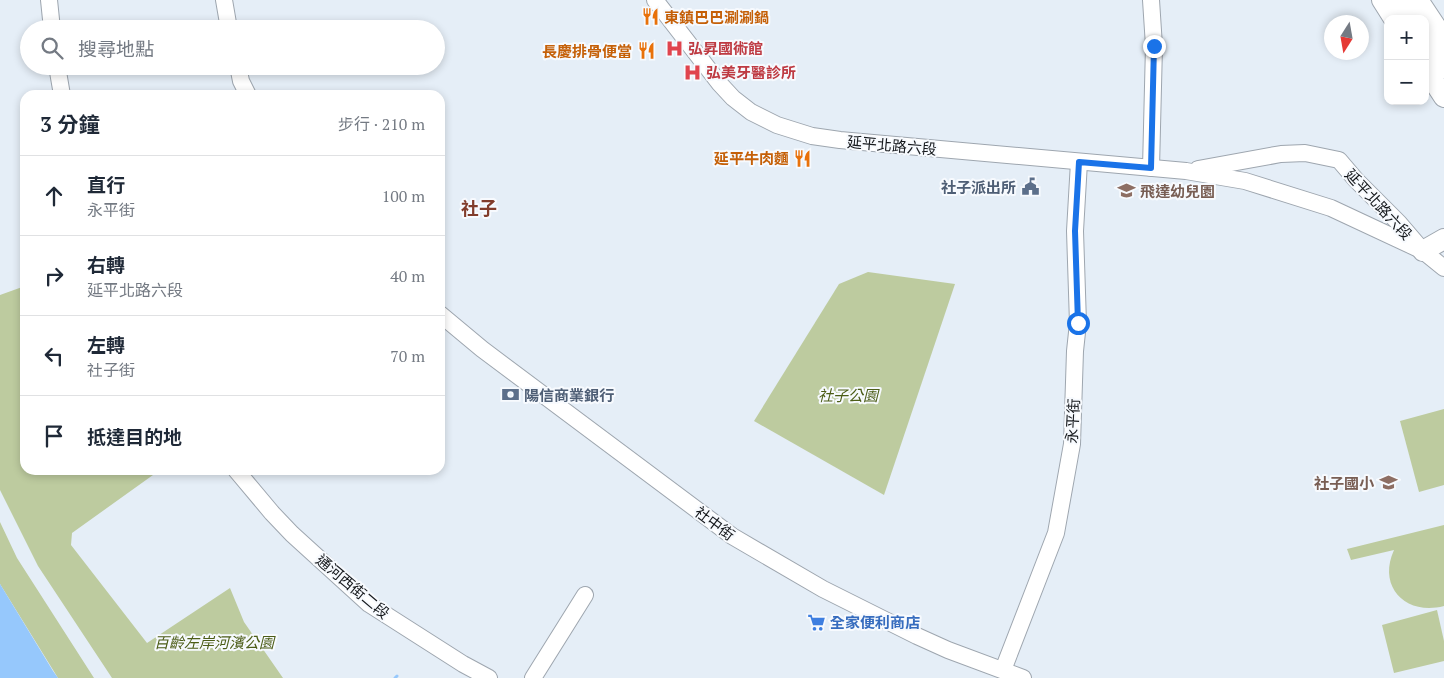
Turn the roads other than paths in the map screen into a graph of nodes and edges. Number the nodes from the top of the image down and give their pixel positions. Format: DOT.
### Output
graph roads {
  1 [pos="49,0"];
  2 [pos="224,0"];
  3 [pos="655,0"];
  4 [pos="1151,0"];
  5 [pos="1382,0"];
  6 [pos="1402,0"];
  7 [pos="1418,0"];
  8 [pos="1391,15"];
  9 [pos="1411,15"];
  10 [pos="51,20"];
  11 [pos="228,20"];
  12 [pos="1444,39"];
  13 [pos="1429,44"];
  14 [pos="1444,68"];
  15 [pos="1429,74"];
  16 [pos="59,75"];
  17 [pos="240,75"];
  18 [pos="61,90"];
  19 [pos="246,90"];
  20 [pos="1444,97"];
  21 [pos="1079,162"];
  22 [pos="1151,168"];
  23 [pos="1186,171"];
  24 [pos="1444,238"];
  25 [pos="1423,251"];
  26 [pos="1444,268"];
  27 [pos="445,318"];
  28 [pos="240,475"];
  29 [pos="585,595"];
  30 [pos="1003,670"];
  31 [pos="489,678"];
  32 [pos="533,678"];
  33 [pos="1023,678"];
  1 -- 10 [label="street"];
  2 -- 11 [label="street"];
  3 -- 21 [label="street, 延平北路六段"];
  4 -- 22 [label="street"];
  5 -- 8 [label="main road"];
  6 -- 9 [label="main road"];
  7 -- 12 [label="main road"];
  13 -- 14 [label="main road"];
  15 -- 20 [label="main road"];
  16 -- 18 [label="street"];
  17 -- 19 [label="street"];
  21 -- 22 [label="street, 延平北路六段"];
  21 -- 30 [label="street, 永平街"];
  22 -- 23 [label="street, 延平北路六段"];
  23 -- 25 [label="street, 延平北路六段"];
  23 -- 25 [label="street, 延平北路六段"];
  24 -- 25 [label="main road"];
  25 -- 26 [label="street, 延平北路六段"];
  27 -- 30 [label="street, 社中街"];
  28 -- 31 [label="street, 通河西街二段"];
  29 -- 32 [label="street"];
  30 -- 33 [label="street, 社中街"];
}
